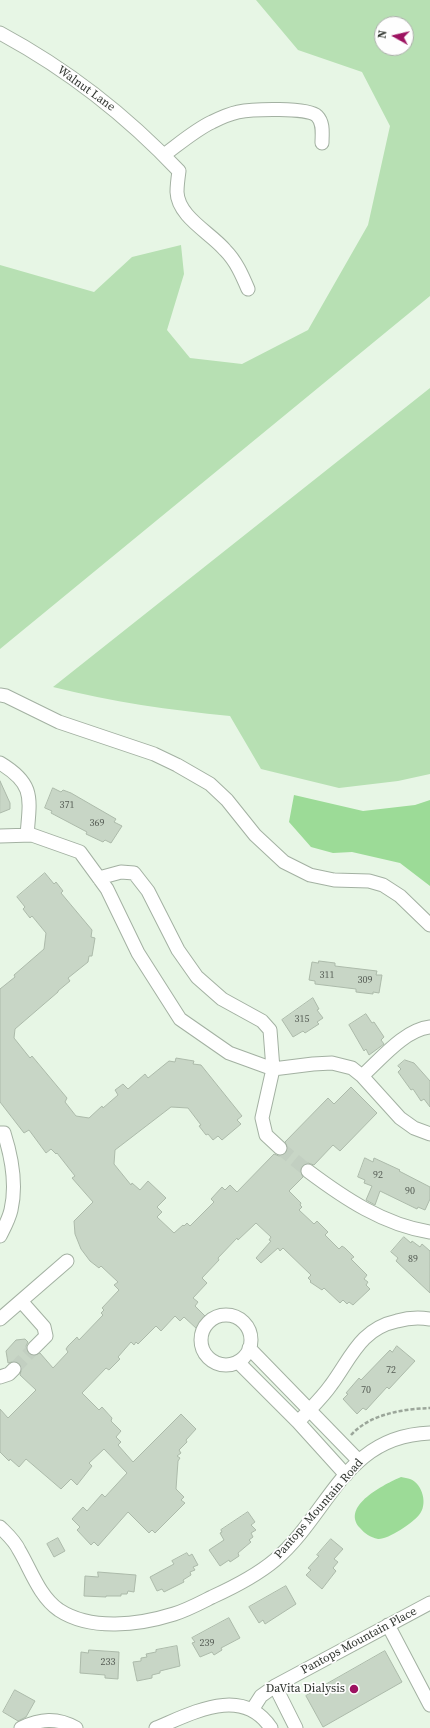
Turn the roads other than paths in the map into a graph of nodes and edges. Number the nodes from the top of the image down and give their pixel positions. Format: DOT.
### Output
graph roads {
  1 [pos="0,33"];
  2 [pos="322,143"];
  3 [pos="164,155"];
  4 [pos="248,289"];
  5 [pos="0,695"];
  6 [pos="0,764"];
  7 [pos="28,835"];
  8 [pos="0,836"];
  9 [pos="99,878"];
  10 [pos="430,925"];
  11 [pos="430,1027"];
  12 [pos="273,1069"];
  13 [pos="362,1076"];
  14 [pos="0,1133"];
  15 [pos="430,1134"];
  16 [pos="280,1148"];
  17 [pos="308,1171"];
  18 [pos="430,1232"];
  19 [pos="0,1236"];
  20 [pos="67,1262"];
  21 [pos="21,1301"];
  22 [pos="0,1319"];
  23 [pos="430,1319"];
  24 [pos="34,1348"];
  25 [pos="249,1348"];
  26 [pos="238,1362"];
  27 [pos="14,1369"];
  28 [pos="0,1377"];
  29 [pos="310,1409"];
  30 [pos="298,1422"];
  31 [pos="430,1433"];
  32 [pos="359,1461"];
  33 [pos="346,1475"];
  34 [pos="0,1527"];
  35 [pos="430,1603"];
  36 [pos="388,1625"];
  37 [pos="275,1686"];
  38 [pos="430,1705"];
  39 [pos="252,1710"];
  40 [pos="21,1728"];
  41 [pos="76,1728"];
  42 [pos="156,1728"];
  43 [pos="271,1728"];
  44 [pos="296,1728"];
  1 -- 3 [label="street, Walnut Lane"];
  2 -- 3 [label="street"];
  3 -- 4 [label="street, Walnut Lane"];
  5 -- 10 [label="street"];
  6 -- 7 [label="street"];
  7 -- 8 [label="street"];
  7 -- 9 [label="street"];
  9 -- 12 [label="street"];
  9 -- 12 [label="street"];
  11 -- 13 [label="street"];
  12 -- 13 [label="street"];
  12 -- 16 [label="street"];
  13 -- 15 [label="street"];
  14 -- 19 [label="street"];
  17 -- 18 [label="street"];
  20 -- 21 [label="street"];
  21 -- 22 [label="street"];
  21 -- 24 [label="street"];
  23 -- 29 [label="street"];
  25 -- 26 [label="street"];
  25 -- 26 [label="street"];
  25 -- 29 [label="street"];
  26 -- 30 [label="street"];
  27 -- 28 [label="street"];
  29 -- 30 [label="street"];
  29 -- 32 [label="street"];
  30 -- 33 [label="street"];
  31 -- 32 [label="street, Pantops Mountain Road"];
  32 -- 33 [label="street, Pantops Mountain Road"];
  33 -- 34 [label="street, Pantops Mountain Road"];
  35 -- 36 [label="street, Pantops Mountain Place"];
  36 -- 37 [label="street, Pantops Mountain Place"];
  36 -- 38 [label="street"];
  37 -- 39 [label="street, Pantops Mountain Place"];
  37 -- 44 [label="street"];
  39 -- 42 [label="street"];
  39 -- 43 [label="street"];
  40 -- 41 [label="street"];
}
